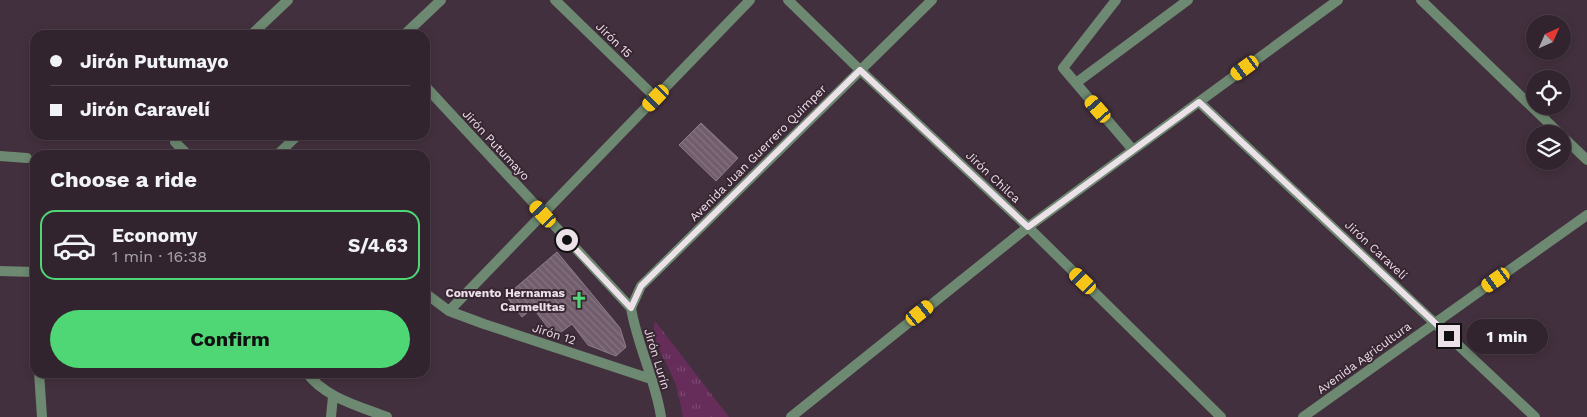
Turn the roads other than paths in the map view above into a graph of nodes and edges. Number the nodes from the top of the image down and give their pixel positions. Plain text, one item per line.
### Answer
1 (288, 0) edge
2 (441, 0) edge
3 (555, 0) edge
4 (750, 0) edge
5 (788, 0) edge
6 (932, 0) edge
7 (1116, 0) edge
8 (1188, 0) edge
9 (1338, 0) edge
10 (1421, 0) edge
11 (256, 30) edge
12 (409, 30) edge
13 (860, 70) junction
14 (1076, 83) junction
15 (430, 91) edge
16 (656, 98) junction
17 (1199, 102) junction
18 (1551, 125) edge
19 (176, 140) edge
20 (293, 140) edge
21 (1571, 145) edge
22 (183, 150) edge
23 (282, 150) edge
24 (1133, 150) junction
25 (0, 156) edge
26 (27, 158) dead end
27 (1587, 160) edge
28 (543, 214) junction
29 (1587, 216) edge
30 (1028, 227) junction
31 (0, 271) edge
32 (30, 272) edge
33 (430, 297) edge
34 (631, 308) junction
35 (449, 311) junction
36 (1435, 323) junction
37 (39, 378) edge
38 (310, 378) edge
39 (651, 379) junction
40 (333, 396) junction
41 (797, 415) edge
42 (42, 417) edge
43 (331, 417) edge
44 (386, 417) edge
45 (661, 417) edge
46 (1221, 417) edge
47 (1303, 417) edge
48 (1535, 417) edge

1 - 11 street
2 - 12 street
3 - 16 street, Jirón 15
4 - 16 street
5 - 13 street, Jirón Chilca
6 - 13 street, Avenida Juan Guerrero Quimper
7 - 14 street
8 - 14 street
9 - 17 street
10 - 18 street
13 - 30 street, Jirón Chilca
13 - 34 street, Avenida Juan Guerrero Quimper
14 - 24 street
15 - 28 street, Jirón Putumayo
16 - 28 street
17 - 24 street
17 - 36 street, Jirón Caravelí
19 - 22 street
20 - 23 street
21 - 27 street
24 - 30 street
25 - 26 street
28 - 34 street, Jirón Putumayo
28 - 35 street
29 - 36 street, Avenida Agricultura
30 - 41 street
30 - 46 street, Jirón Chilca
31 - 32 street
33 - 35 street, Jirón 12
34 - 39 street, Jirón Lurín
35 - 39 street, Jirón 12
36 - 47 street, Avenida Agricultura
36 - 48 street, Jirón Caravelí
37 - 42 street
38 - 40 street
39 - 45 street, Jirón Lurín
40 - 43 street
40 - 44 street

